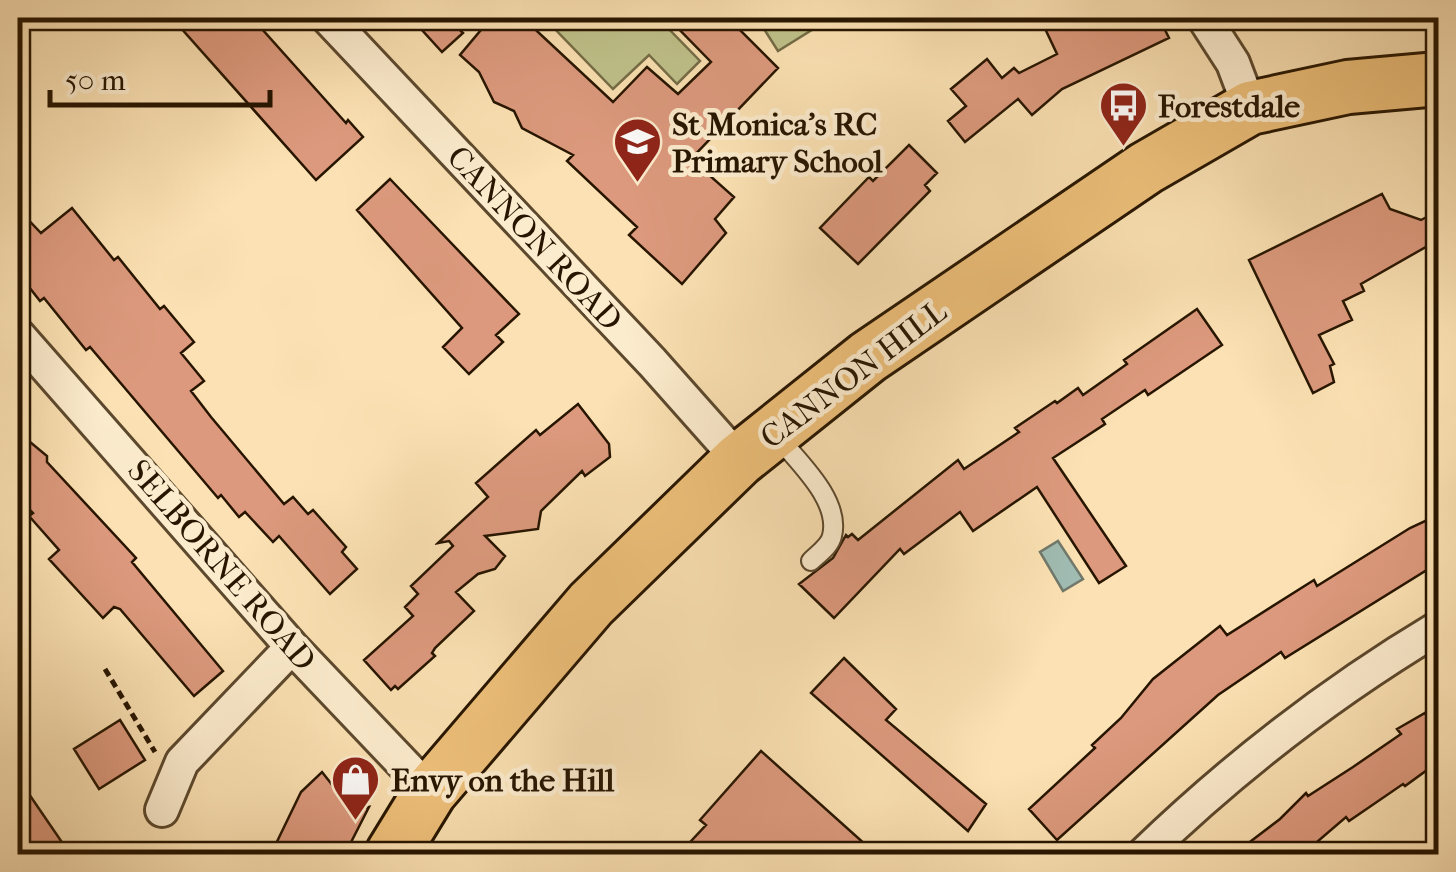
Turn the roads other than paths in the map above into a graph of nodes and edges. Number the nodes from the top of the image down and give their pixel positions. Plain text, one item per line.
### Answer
1 (328, 18) edge
2 (1204, 18) edge
3 (1438, 79) edge
4 (1250, 108) junction
5 (18, 335) edge
6 (757, 446) junction
7 (811, 561) dead end
8 (1438, 628) edge
9 (292, 648) junction
10 (430, 792) junction
11 (162, 810) dead end
12 (392, 854) edge
13 (1144, 854) edge

1 - 6 street, CANNON ROAD
2 - 4 street
3 - 4 main road, CANNON HILL
4 - 6 main road, CANNON HILL
5 - 9 street, SELBORNE ROAD
6 - 7 lane
6 - 10 main road, CANNON HILL
8 - 13 street
9 - 10 street, SELBORNE ROAD
9 - 11 street
10 - 12 main road, CANNON HILL

